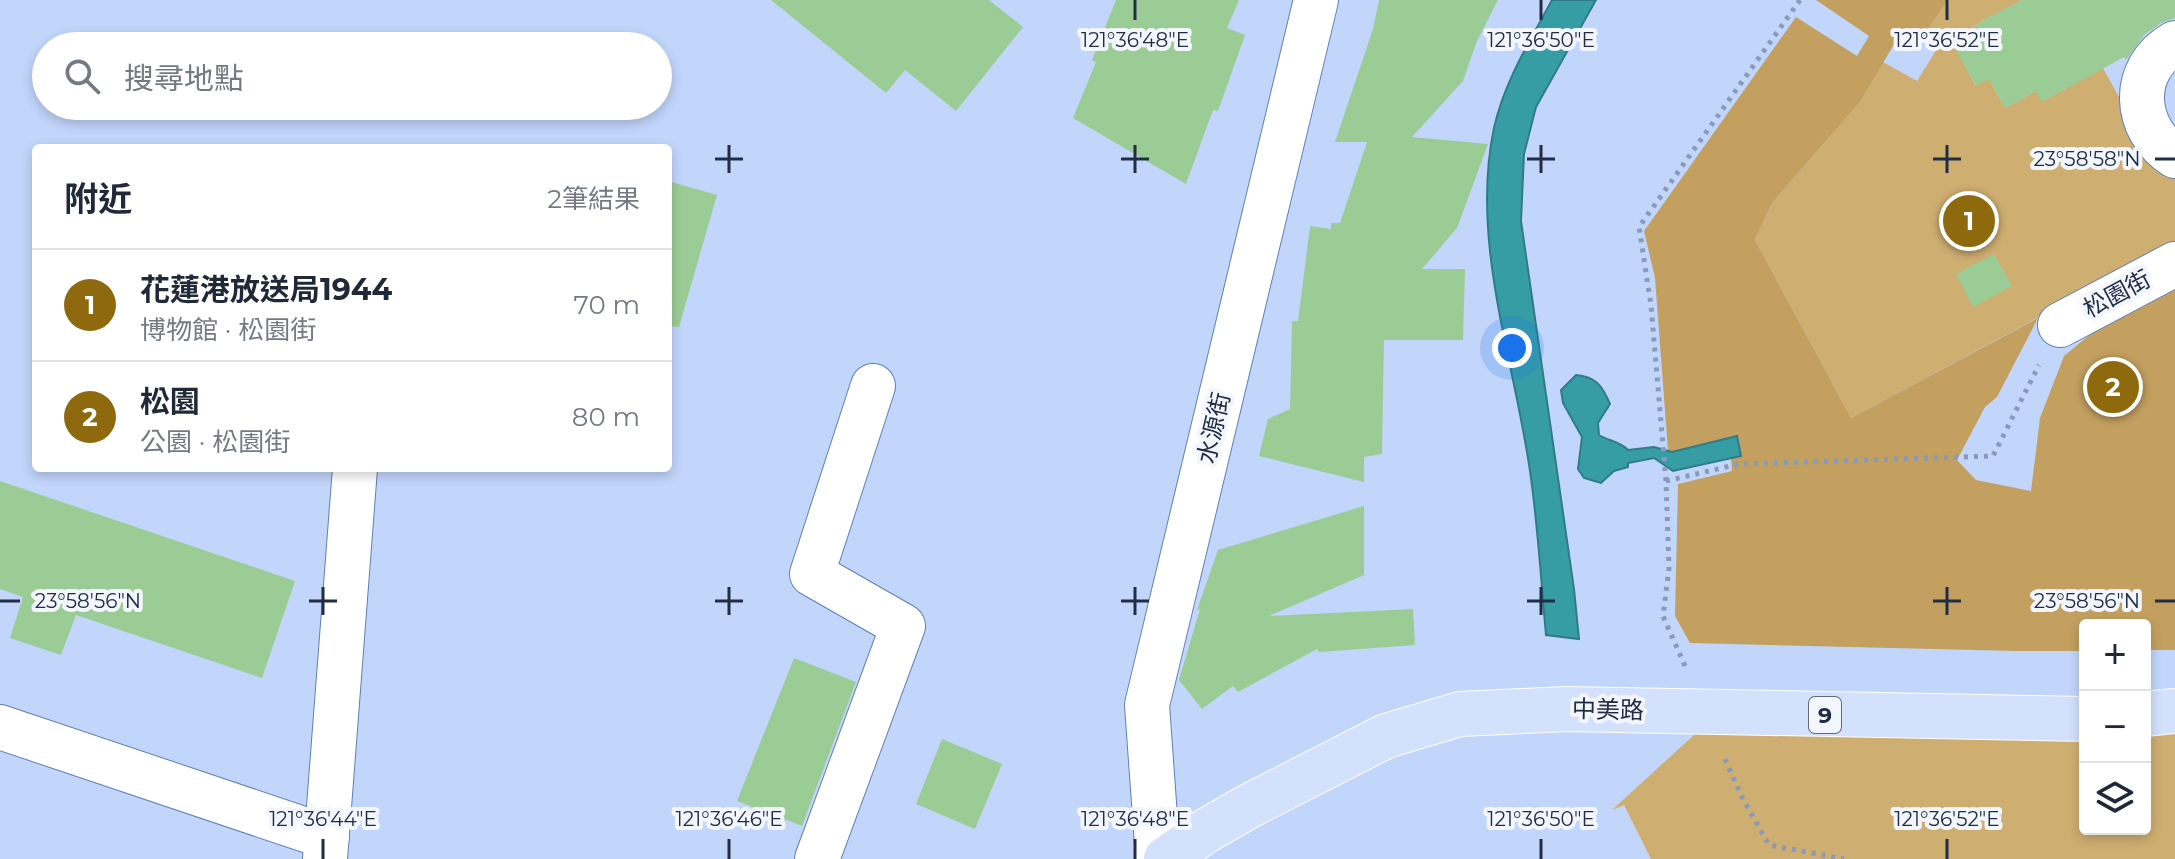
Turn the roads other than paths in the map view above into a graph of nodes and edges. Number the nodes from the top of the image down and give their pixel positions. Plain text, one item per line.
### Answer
1 (1316, 0) edge
2 (2175, 43) edge
3 (2175, 156) edge
4 (2175, 264) edge
5 (2060, 325) road end
6 (873, 386) dead end
7 (355, 472) edge
8 (2175, 711) edge
9 (2151, 713) edge
10 (2079, 719) edge
11 (0, 727) edge
12 (326, 848) edge
13 (817, 859) edge
14 (1158, 859) edge
15 (1166, 859) edge

1 - 14 street, 水源街
2 - 3 street
4 - 5 street, 松園街
6 - 13 street
7 - 12 street
8 - 9 main road
10 - 15 main road, 中美路 / 9
11 - 12 street

